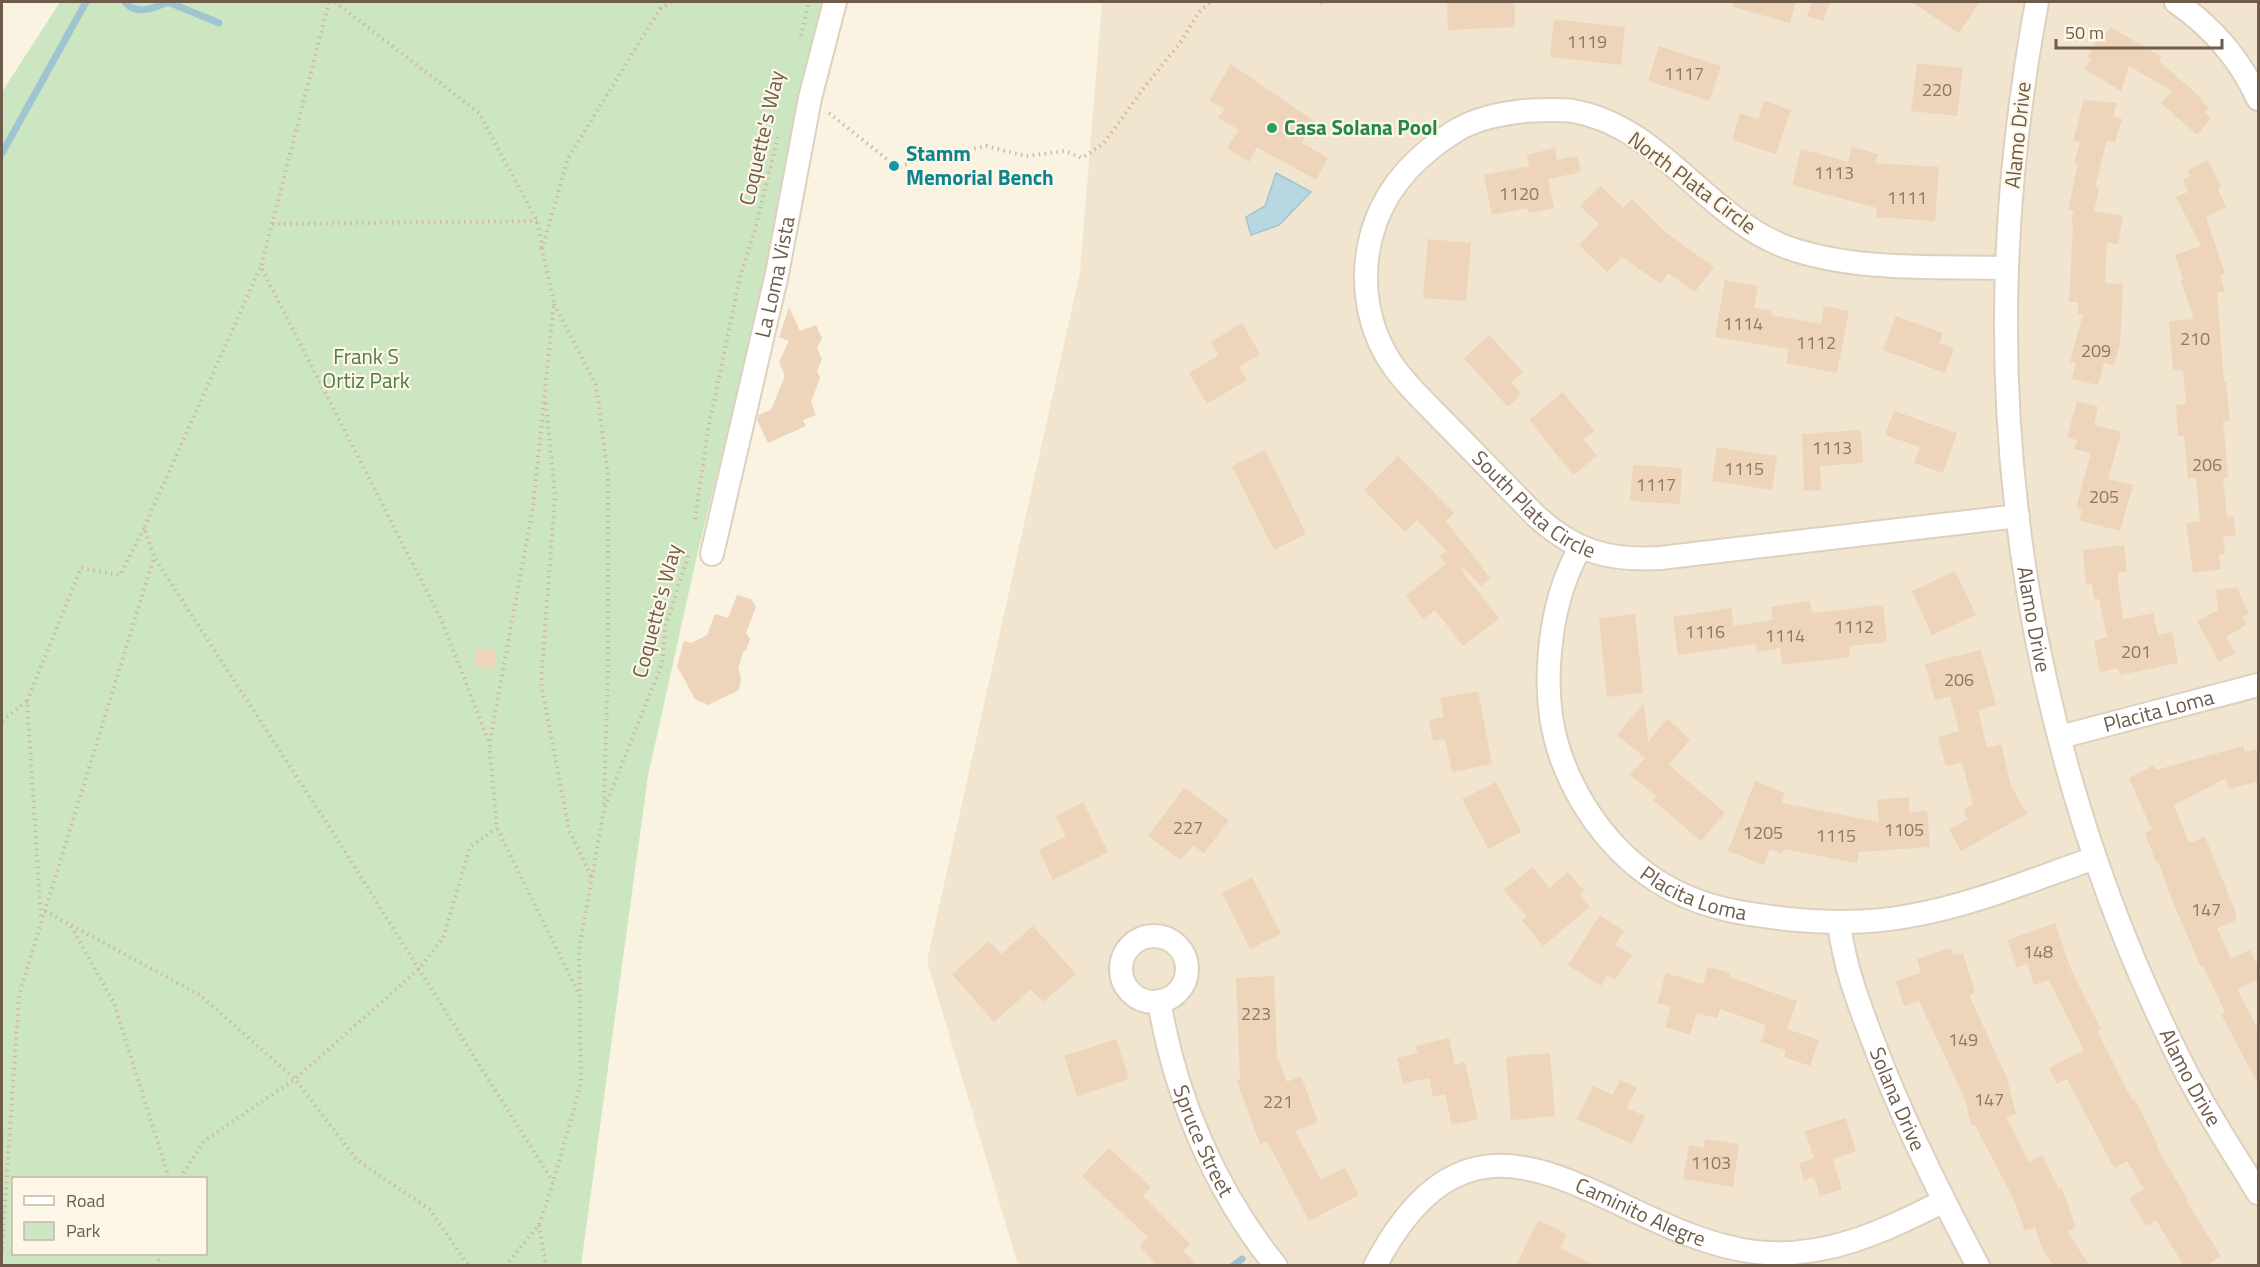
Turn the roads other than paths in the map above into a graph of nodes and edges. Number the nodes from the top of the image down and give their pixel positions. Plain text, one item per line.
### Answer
1 (835, 2) edge
2 (2037, 2) edge
3 (2176, 2) edge
4 (2259, 99) edge
5 (1484, 117) joint
6 (2007, 268) junction
7 (2018, 516) junction
8 (1580, 548) junction
9 (702, 549) road end
10 (2259, 685) edge
11 (2060, 737) junction
12 (2096, 858) junction
13 (1839, 923) junction
14 (1159, 1001) dead end
15 (2259, 1193) edge
16 (1944, 1201) junction
17 (1276, 1266) edge
18 (1375, 1266) edge
19 (1978, 1266) edge

1 - 9 street, La Loma Vista
2 - 6 street, Alamo Drive
3 - 4 street
5 - 6 street, North Plata Circle
5 - 8 street, South Plata Circle
6 - 7 street, Alamo Drive
7 - 8 street, South Plata Circle
7 - 11 street, Alamo Drive
8 - 13 street, Placita Loma
10 - 11 street, Placita Loma
11 - 12 street, Alamo Drive
12 - 13 street, Placita Loma
12 - 15 street, Alamo Drive
13 - 16 street, Solana Drive
14 - 17 street, Spruce Street
16 - 18 street, Caminito Alegre
16 - 19 street, Solana Drive

